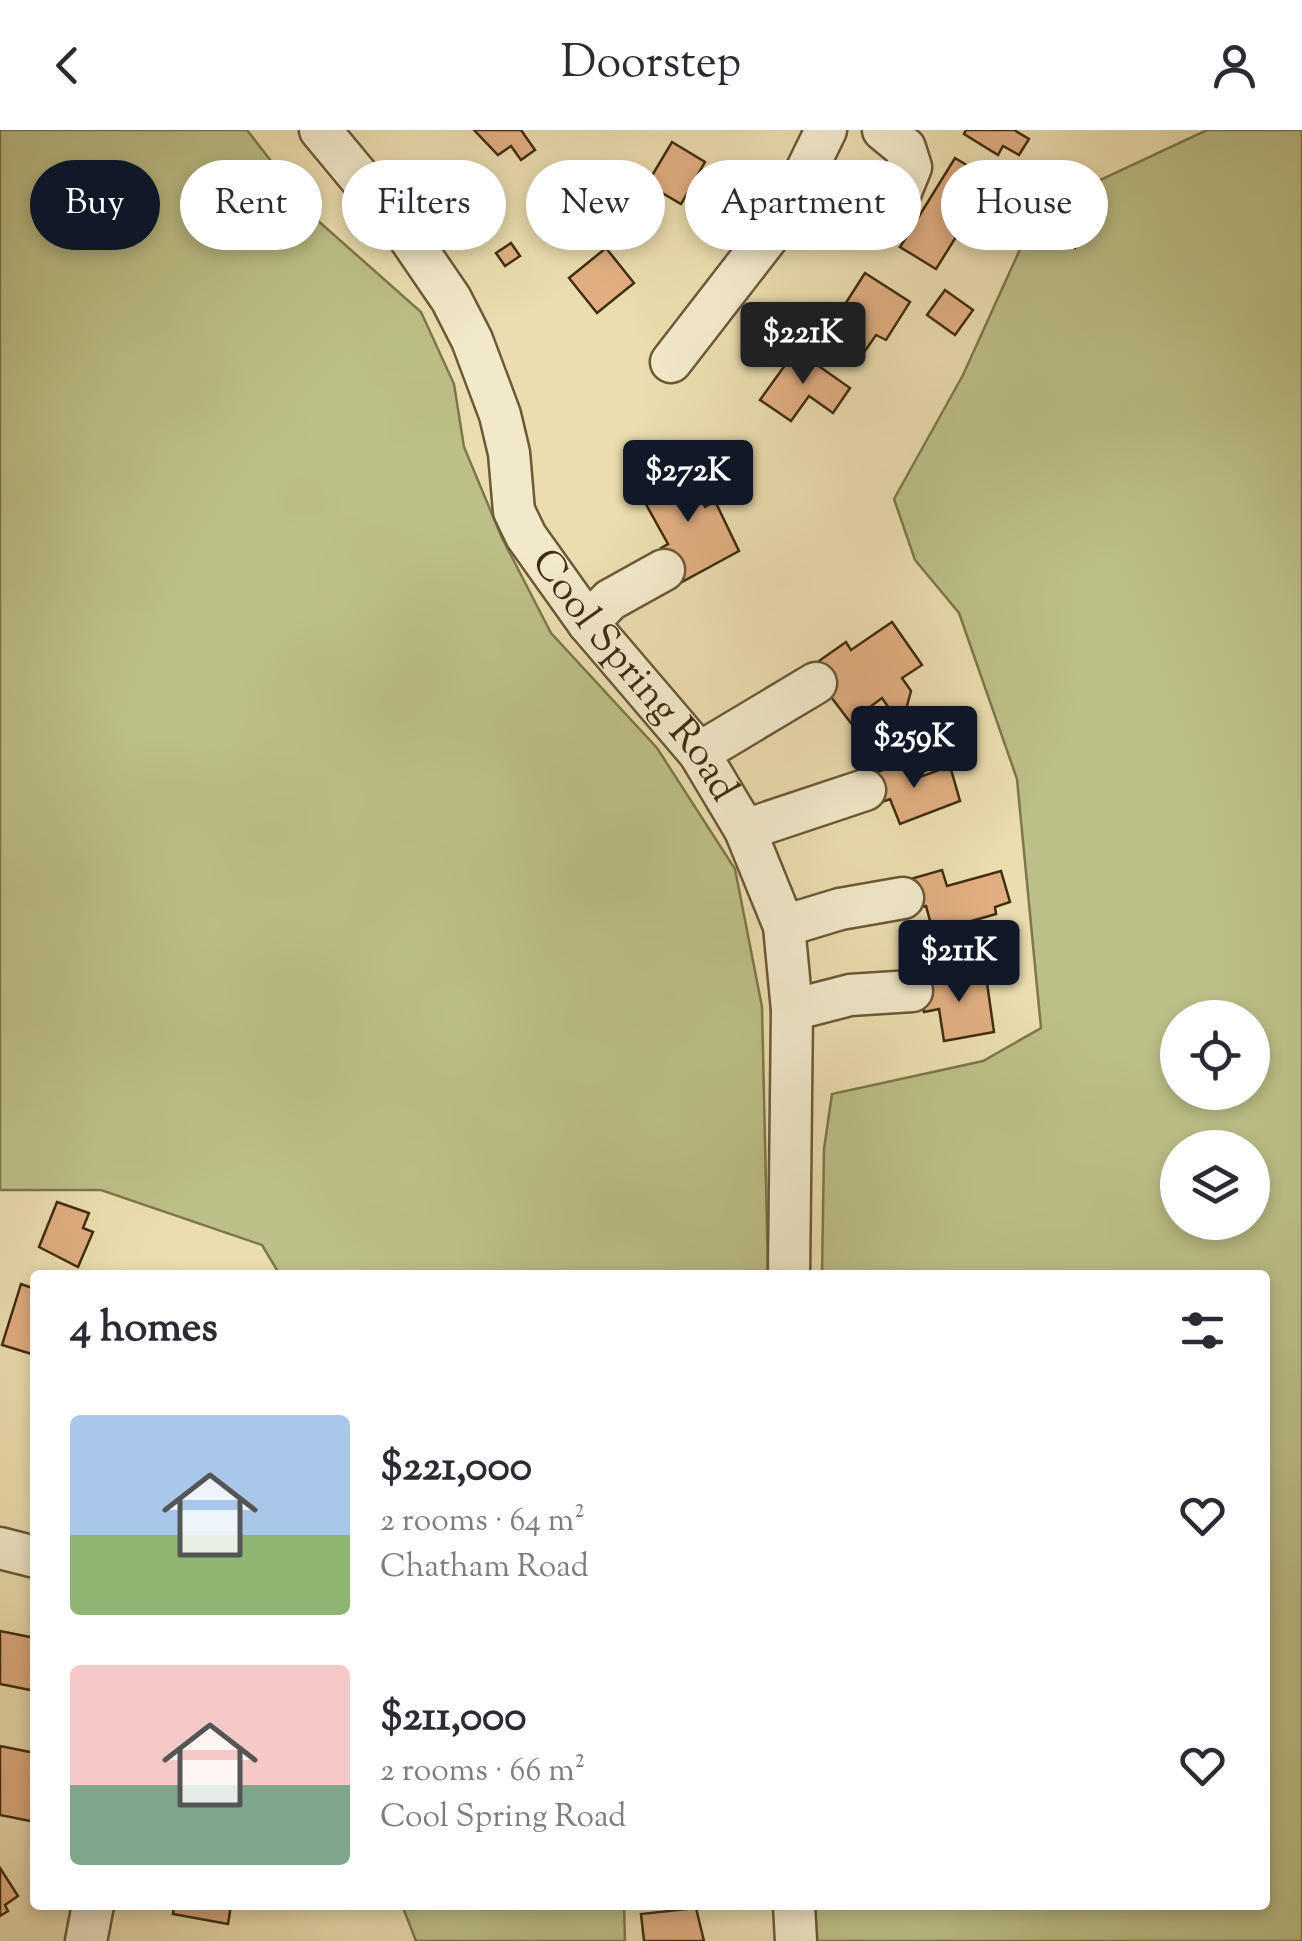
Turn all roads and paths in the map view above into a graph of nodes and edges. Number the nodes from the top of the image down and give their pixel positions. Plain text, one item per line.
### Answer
1 (320, 130) edge
2 (826, 130) edge
3 (883, 130) edge
4 (908, 160) edge
5 (671, 362) dead end
6 (664, 570) dead end
7 (588, 623) junction
8 (816, 682) dead end
9 (699, 754) junction
10 (865, 790) dead end
11 (744, 830) junction
12 (903, 898) dead end
13 (784, 926) junction
14 (912, 991) dead end
15 (792, 1010) junction
16 (789, 1270) edge
17 (0, 1548) edge
18 (30, 1556) edge
19 (92, 1910) edge
20 (794, 1910) edge
21 (86, 1941) edge
22 (796, 1941) edge

1 - 7 street, Cool Spring Road
2 - 5 street
3 - 4 street
6 - 7 street
7 - 9 street, Cool Spring Road
8 - 9 street
9 - 11 street, Cool Spring Road
10 - 11 street
11 - 13 street, Cool Spring Road
12 - 13 street
13 - 15 street, Cool Spring Road
14 - 15 street
15 - 16 street, Cool Spring Road
17 - 18 street
19 - 21 street
20 - 22 street

